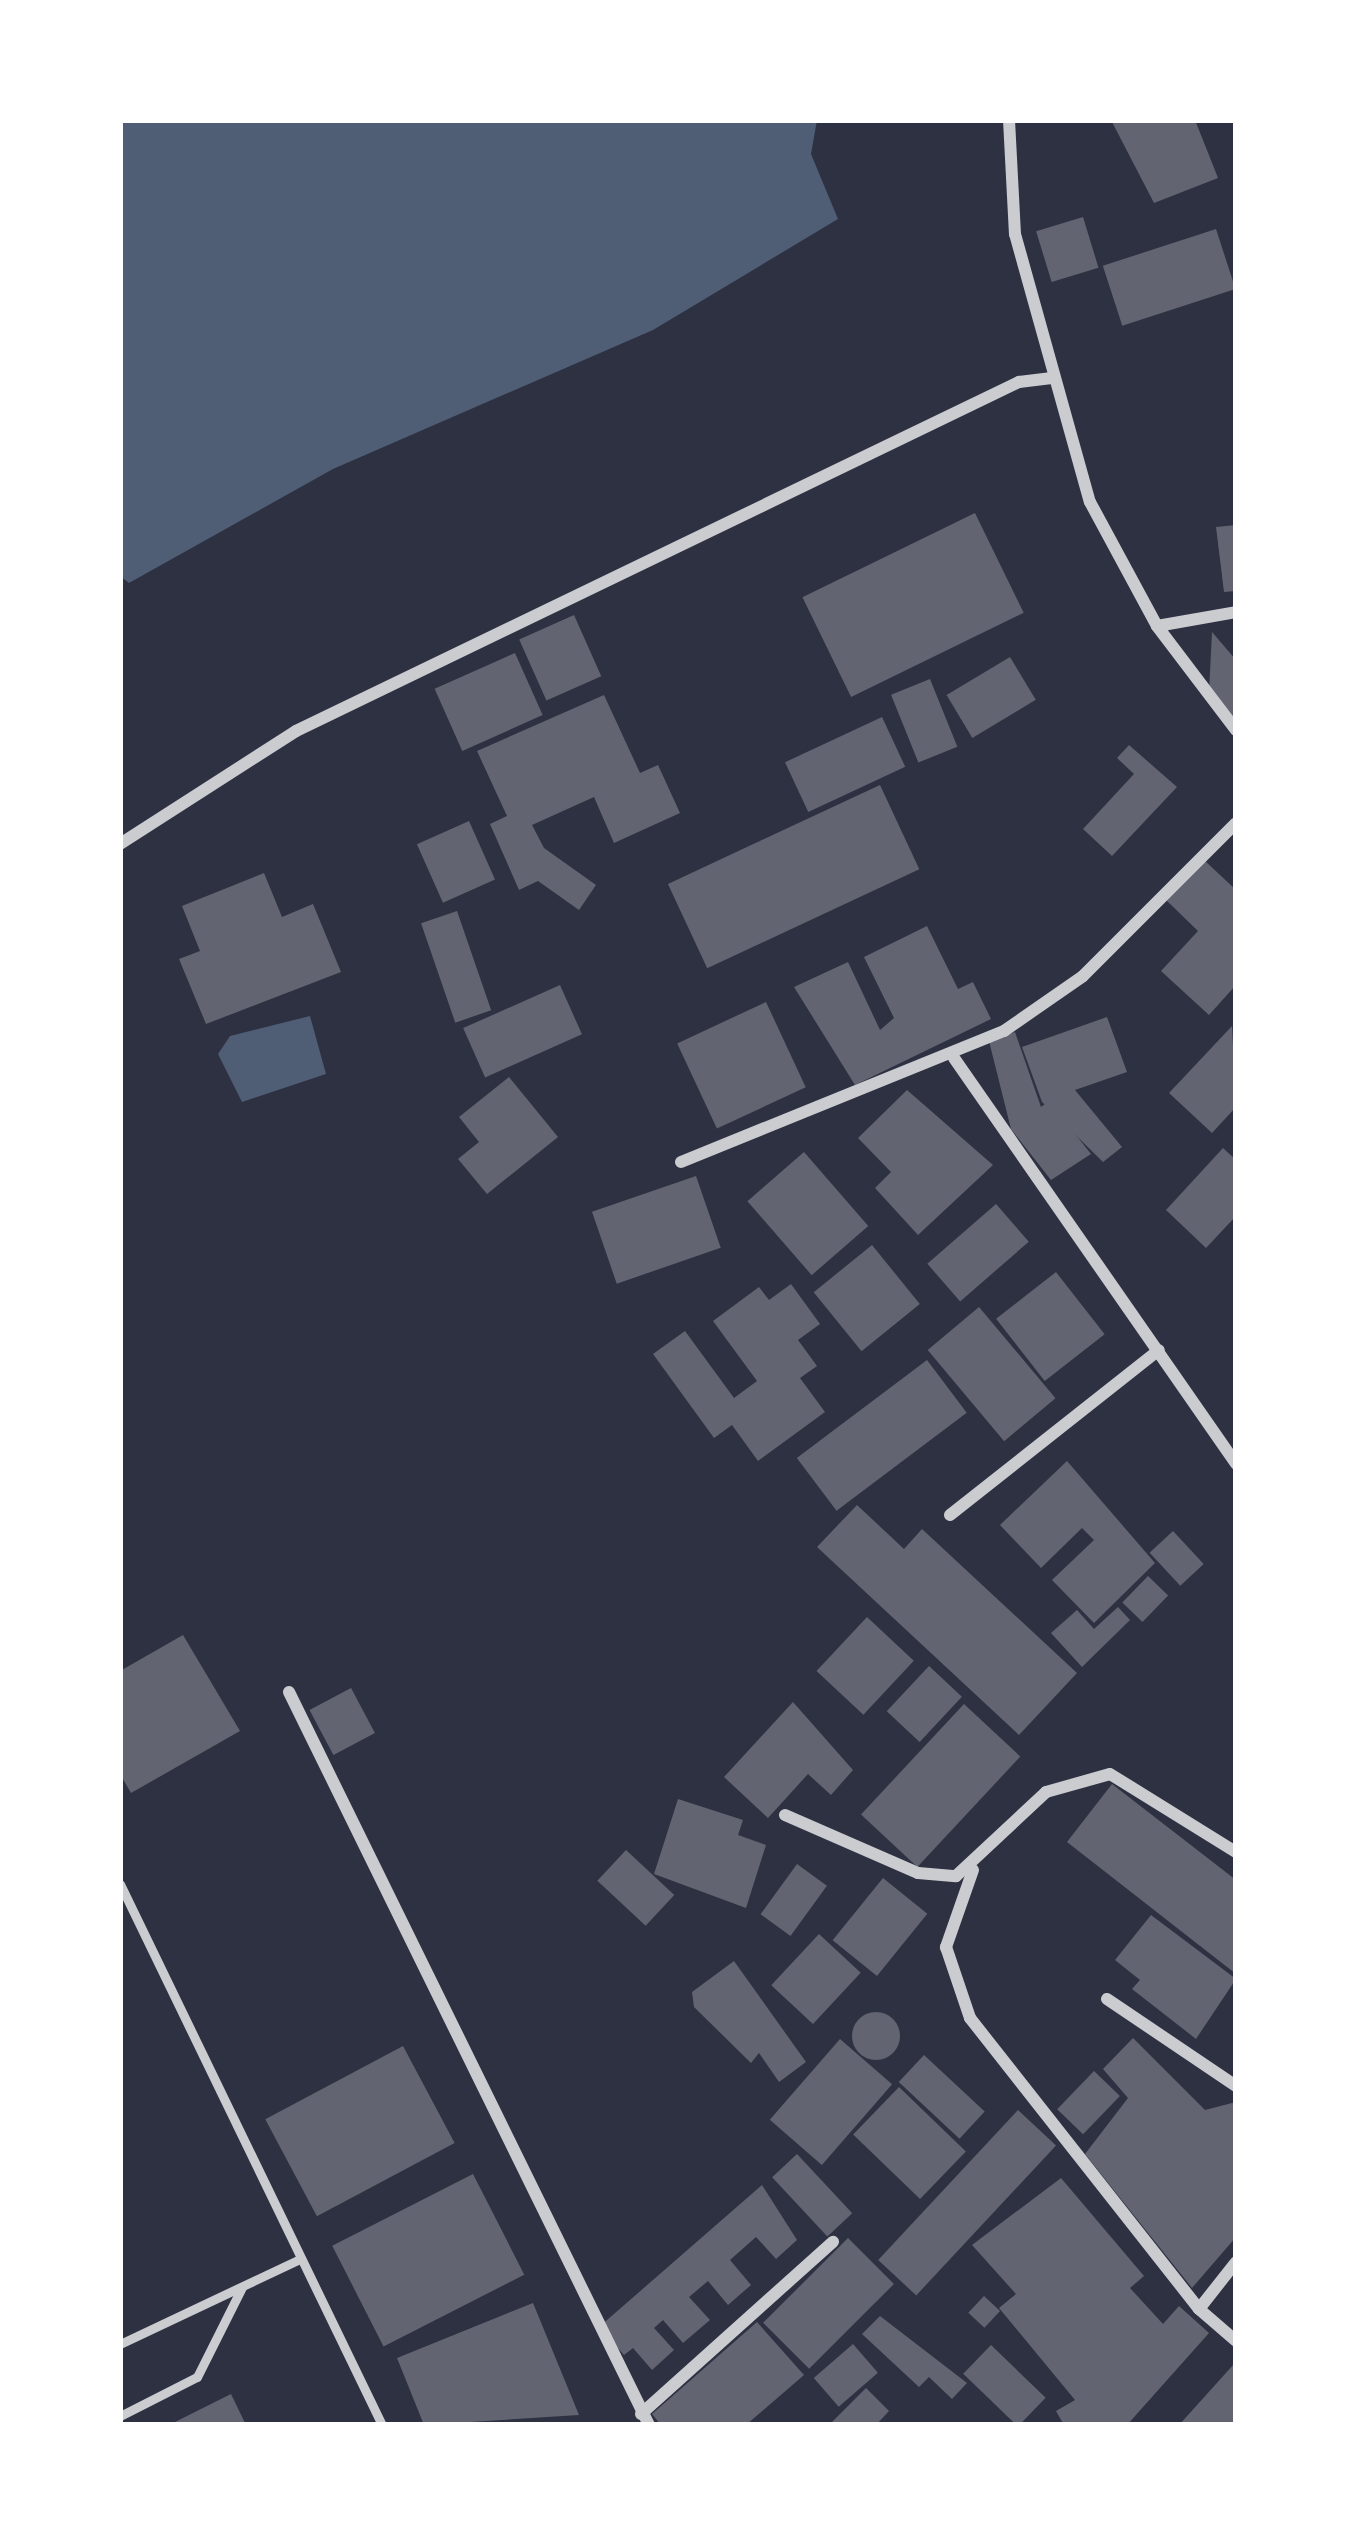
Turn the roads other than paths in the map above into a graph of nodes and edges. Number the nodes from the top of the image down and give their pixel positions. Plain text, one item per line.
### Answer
1 (1009, 120) edge
2 (1052, 378) junction
3 (1236, 612) edge
4 (1156, 626) junction
5 (1236, 730) edge
6 (1236, 823) edge
7 (120, 844) edge
8 (954, 1058) junction
9 (681, 1162) dead end
10 (1159, 1350) junction
11 (1236, 1464) edge
12 (950, 1515) dead end
13 (289, 1691) dead end
14 (784, 1815) dead end
15 (1234, 1847) edge
16 (973, 1870) junction
17 (120, 1885) edge
18 (1107, 1999) dead end
19 (1236, 2086) edge
20 (833, 2242) dead end
21 (300, 2260) junction
22 (1236, 2262) edge
23 (242, 2287) junction
24 (1198, 2309) junction
25 (1236, 2341) edge
26 (120, 2344) edge
27 (120, 2416) edge
28 (645, 2419) edge
29 (382, 2425) edge

1 - 2 street
2 - 4 street
2 - 7 street
3 - 4 street
4 - 5 street
6 - 8 street
8 - 9 street
8 - 10 street
10 - 11 street
10 - 12 street
13 - 28 street
14 - 16 street
15 - 16 street
16 - 24 street
17 - 21 lane
18 - 19 street
20 - 28 street
21 - 23 lane
21 - 29 lane
22 - 24 street
23 - 26 lane
23 - 27 lane
24 - 25 street

